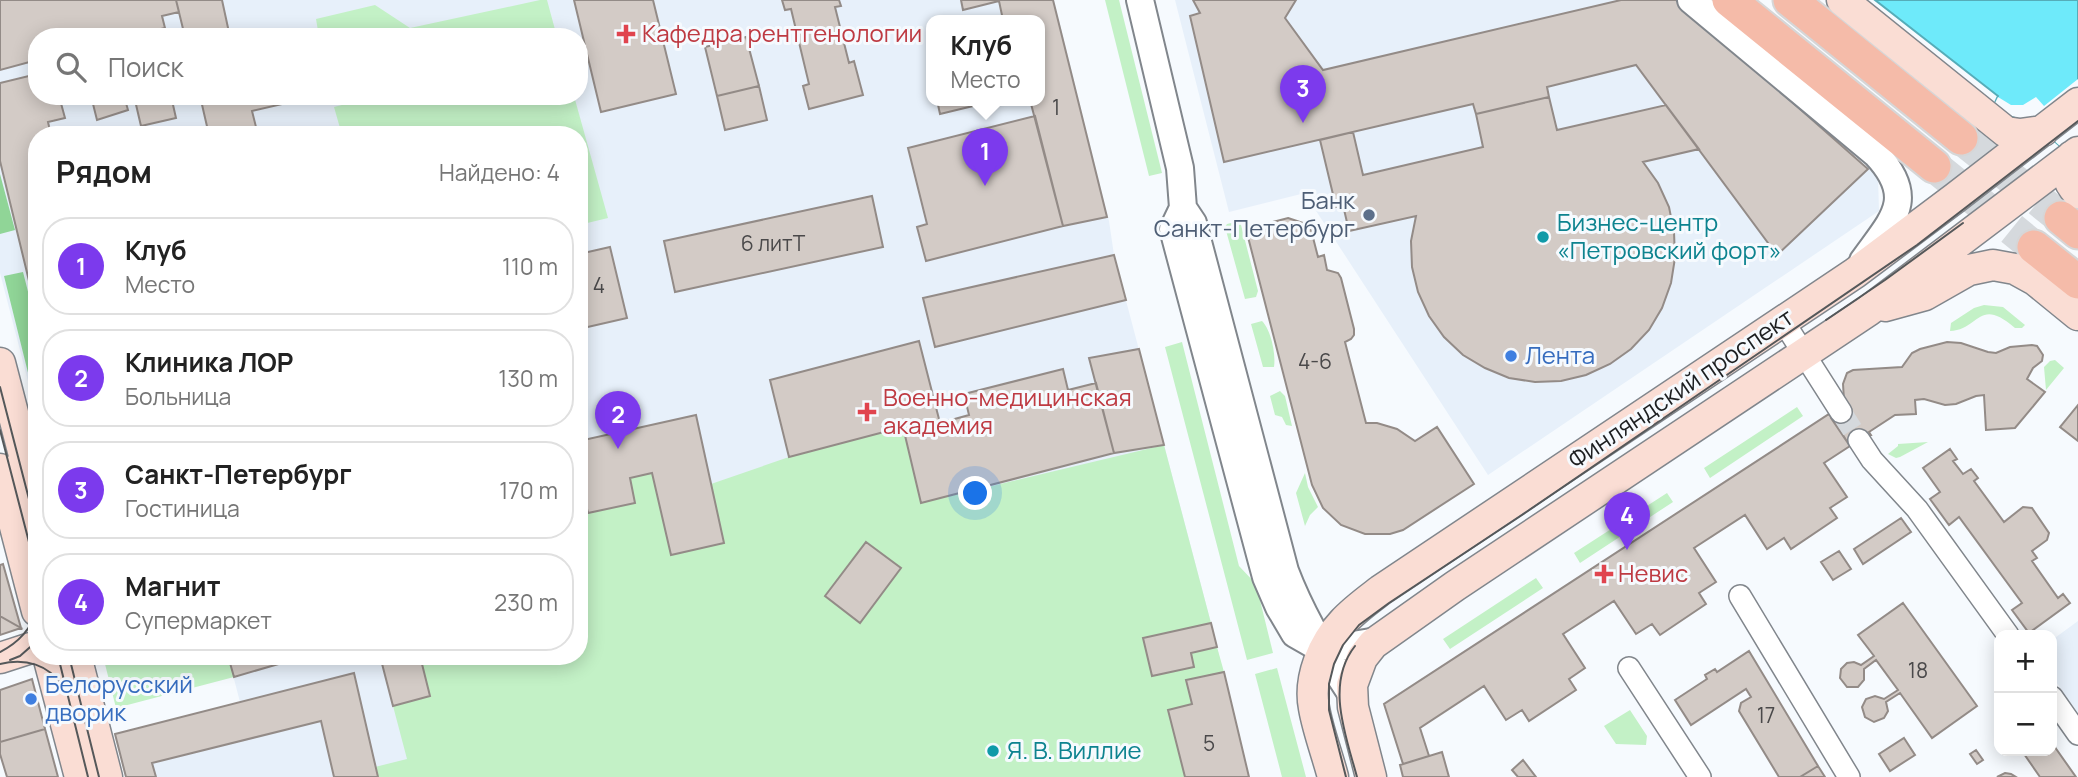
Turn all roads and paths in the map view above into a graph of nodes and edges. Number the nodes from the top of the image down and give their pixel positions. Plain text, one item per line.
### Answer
1 (1140, 0) edge
2 (1691, 0) edge
3 (1729, 0) edge
4 (1790, 0) edge
5 (1842, 0) edge
6 (2078, 103) edge
7 (2043, 131) junction
8 (1961, 138) tunnel mouth
9 (2075, 154) edge
10 (1934, 166) tunnel mouth
11 (2072, 214) edge
12 (2034, 247) tunnel mouth
13 (1855, 273) junction
14 (2078, 282) edge
15 (1868, 311) junction
16 (2078, 315) edge
17 (1783, 321) junction
18 (1803, 354) junction
19 (0, 363) edge
20 (1841, 412) tunnel mouth
21 (1859, 440) tunnel mouth
22 (23, 490) edge
23 (28, 533) edge
24 (1740, 596) dead end
25 (2004, 630) edge
26 (1377, 640) junction
27 (28, 649) edge
28 (1323, 650) junction
29 (0, 658) edge
30 (50, 665) edge
31 (78, 665) edge
32 (1629, 668) dead end
33 (1352, 695) junction
34 (2057, 704) edge
35 (2078, 734) edge
36 (80, 777) edge
37 (107, 777) edge
38 (1333, 777) edge
39 (1371, 777) edge
40 (1700, 777) edge
41 (1849, 777) edge

1 - 28 street
2 - 13 street
3 - 10 main road
4 - 8 main road
5 - 7 main road
6 - 7 main road, Финляндский проспект
7 - 13 main road, Финляндский проспект
9 - 11 main road
9 - 15 main road, Финляндский проспект
12 - 14 main road
13 - 17 main road, Финляндский проспект
15 - 16 main road
15 - 18 main road, Финляндский проспект
17 - 18 street
17 - 28 main road, Финляндский проспект
18 - 20 street
18 - 26 main road, Финляндский проспект
19 - 22 main road
21 - 25 street
22 - 23 main road
24 - 41 street
26 - 28 street
26 - 33 main road, Финляндский проспект
27 - 29 main road
28 - 33 street
28 - 38 main road
30 - 36 main road
31 - 37 main road
32 - 40 street
33 - 39 main road
34 - 35 street

